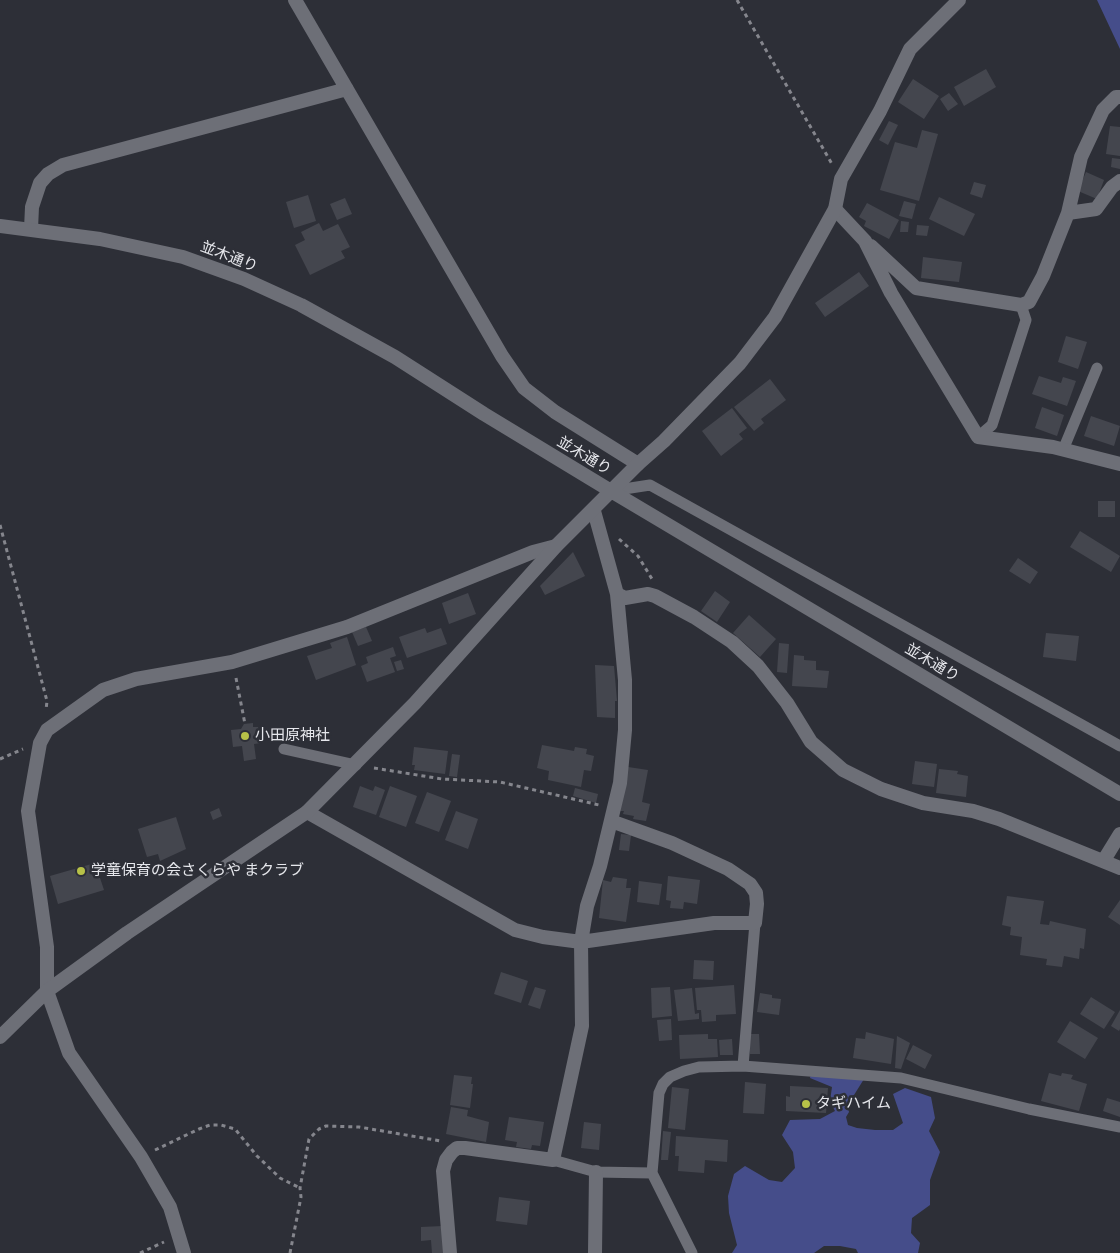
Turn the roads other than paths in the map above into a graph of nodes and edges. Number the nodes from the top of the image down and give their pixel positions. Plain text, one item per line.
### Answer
1 (295, 0) edge
2 (960, 0) edge
3 (347, 89) junction
4 (1120, 97) edge
5 (1120, 181) edge
6 (835, 209) junction
7 (1068, 213) junction
8 (0, 226) edge
9 (31, 229) junction
10 (865, 241) junction
11 (1022, 305) junction
12 (1097, 368) dead end
13 (978, 437) junction
14 (1063, 450) junction
15 (638, 464) junction
16 (1120, 464) edge
17 (611, 491) junction
18 (594, 511) junction
19 (556, 546) junction
20 (617, 594) junction
21 (1120, 746) edge
22 (284, 750) dead end
23 (356, 765) junction
24 (1120, 794) edge
25 (307, 812) junction
26 (613, 815) junction
27 (1120, 834) edge
28 (1104, 860) junction
29 (1120, 868) edge
30 (755, 923) junction
31 (580, 942) junction
32 (47, 991) junction
33 (0, 1037) edge
34 (743, 1066) junction
35 (1120, 1127) edge
36 (553, 1160) junction
37 (596, 1172) junction
38 (652, 1173) junction
39 (184, 1253) edge
40 (450, 1253) edge
41 (596, 1253) edge
42 (692, 1253) edge

1 - 3 street
2 - 6 street
3 - 9 street
3 - 15 street
4 - 7 street
5 - 7 street
6 - 10 street
6 - 15 street
7 - 11 street
8 - 9 street, 並木通り
9 - 17 street, 並木通り
10 - 11 street
10 - 13 street
11 - 13 lane
12 - 14 lane
13 - 14 street
14 - 16 street
15 - 17 street
17 - 18 street
17 - 21 lane
17 - 24 street, 並木通り
18 - 19 street
18 - 20 street
19 - 23 street
19 - 32 street
20 - 26 street
20 - 28 street
22 - 23 lane
23 - 25 street
25 - 31 street
25 - 32 street
26 - 30 street
26 - 31 street
27 - 28 street
28 - 29 street
30 - 31 street
30 - 34 lane
31 - 36 street
32 - 33 street
32 - 39 street
34 - 35 lane
34 - 38 lane
36 - 37 lane
36 - 40 street
37 - 38 lane
37 - 41 street
38 - 42 lane

